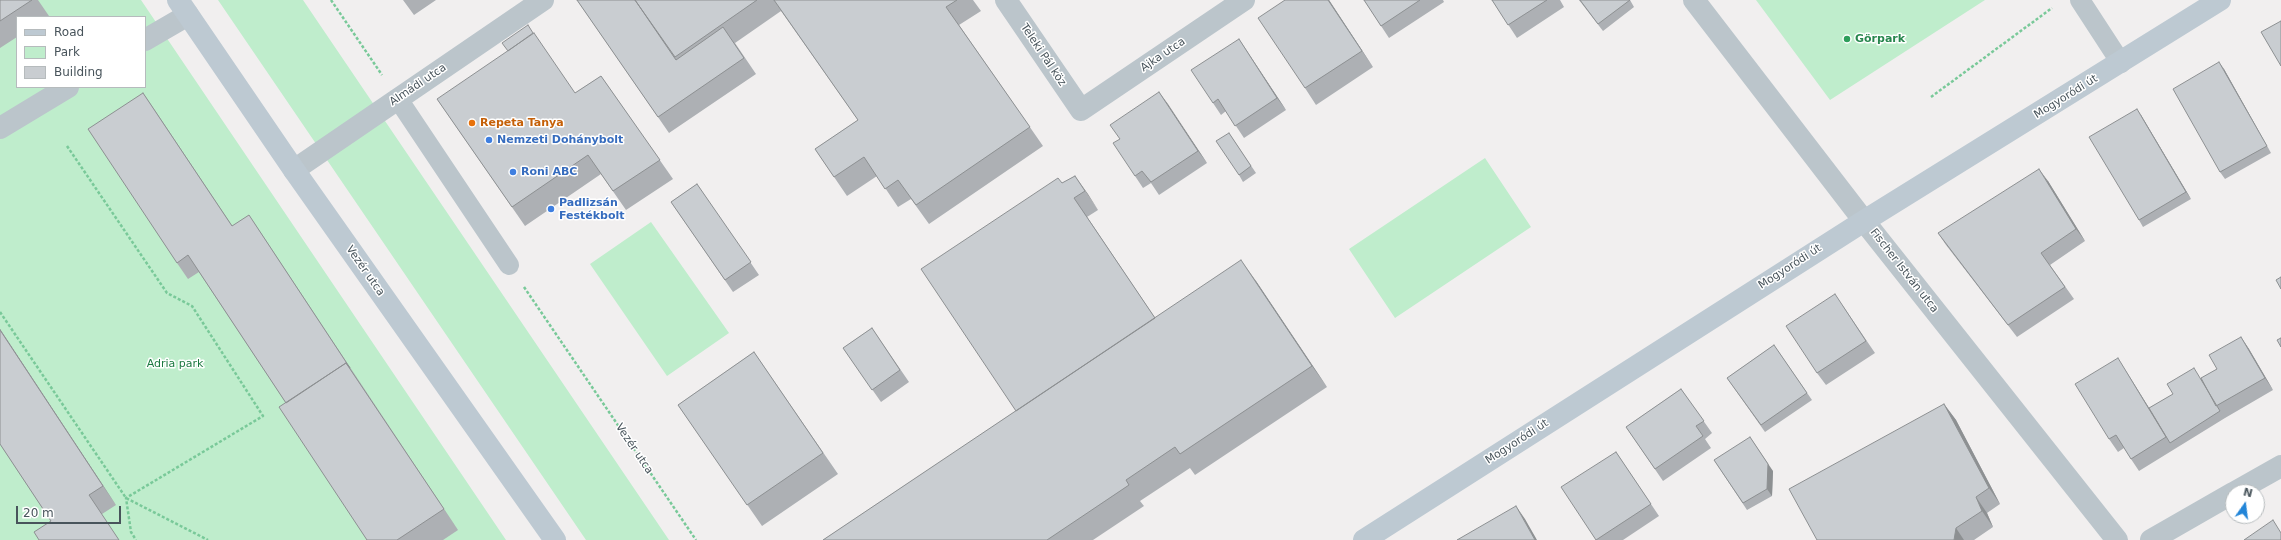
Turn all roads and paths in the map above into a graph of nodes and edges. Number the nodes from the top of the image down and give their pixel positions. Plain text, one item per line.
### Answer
1 (330, 0) edge
2 (543, 0) edge
3 (1006, 0) edge
4 (1244, 0) edge
5 (1694, 0) edge
6 (2080, 0) edge
7 (2220, 0) edge
8 (2053, 7) dead end
9 (183, 8) edge
10 (146, 39) edge
11 (2121, 63) junction
12 (66, 88) edge
13 (1931, 97) dead end
14 (398, 99) junction
15 (1081, 110) joint
16 (0, 128) edge
17 (67, 146) dead end
18 (294, 170) junction
19 (1864, 221) junction
20 (509, 265) joint
21 (0, 312) edge
22 (2281, 466) edge
23 (2250, 484) edge
24 (126, 498) junction
25 (2225, 498) edge
26 (136, 540) edge
27 (208, 540) edge
28 (555, 540) edge
29 (696, 540) edge
30 (1364, 540) edge
31 (2117, 540) edge
32 (2151, 540) edge

1 - 14 path
2 - 14 street, Almádi utca
3 - 15 street, Teleki Pál köz
4 - 15 street, Ajka utca
5 - 19 street, Fischer István utca
6 - 11 lane
7 - 11 street, Mogyoródi út
8 - 13 path
9 - 10 street
9 - 18 street, Vezér utca
11 - 19 street, Mogyoródi út
12 - 16 street
14 - 18 street, Almádi utca
14 - 20 lane
17 - 24 path
18 - 28 street, Vezér utca
19 - 30 street, Mogyoródi út
19 - 31 street, Fischer István utca
20 - 29 path, Vezér utca
21 - 24 path
22 - 23 street
24 - 26 path
24 - 27 path
25 - 32 street

